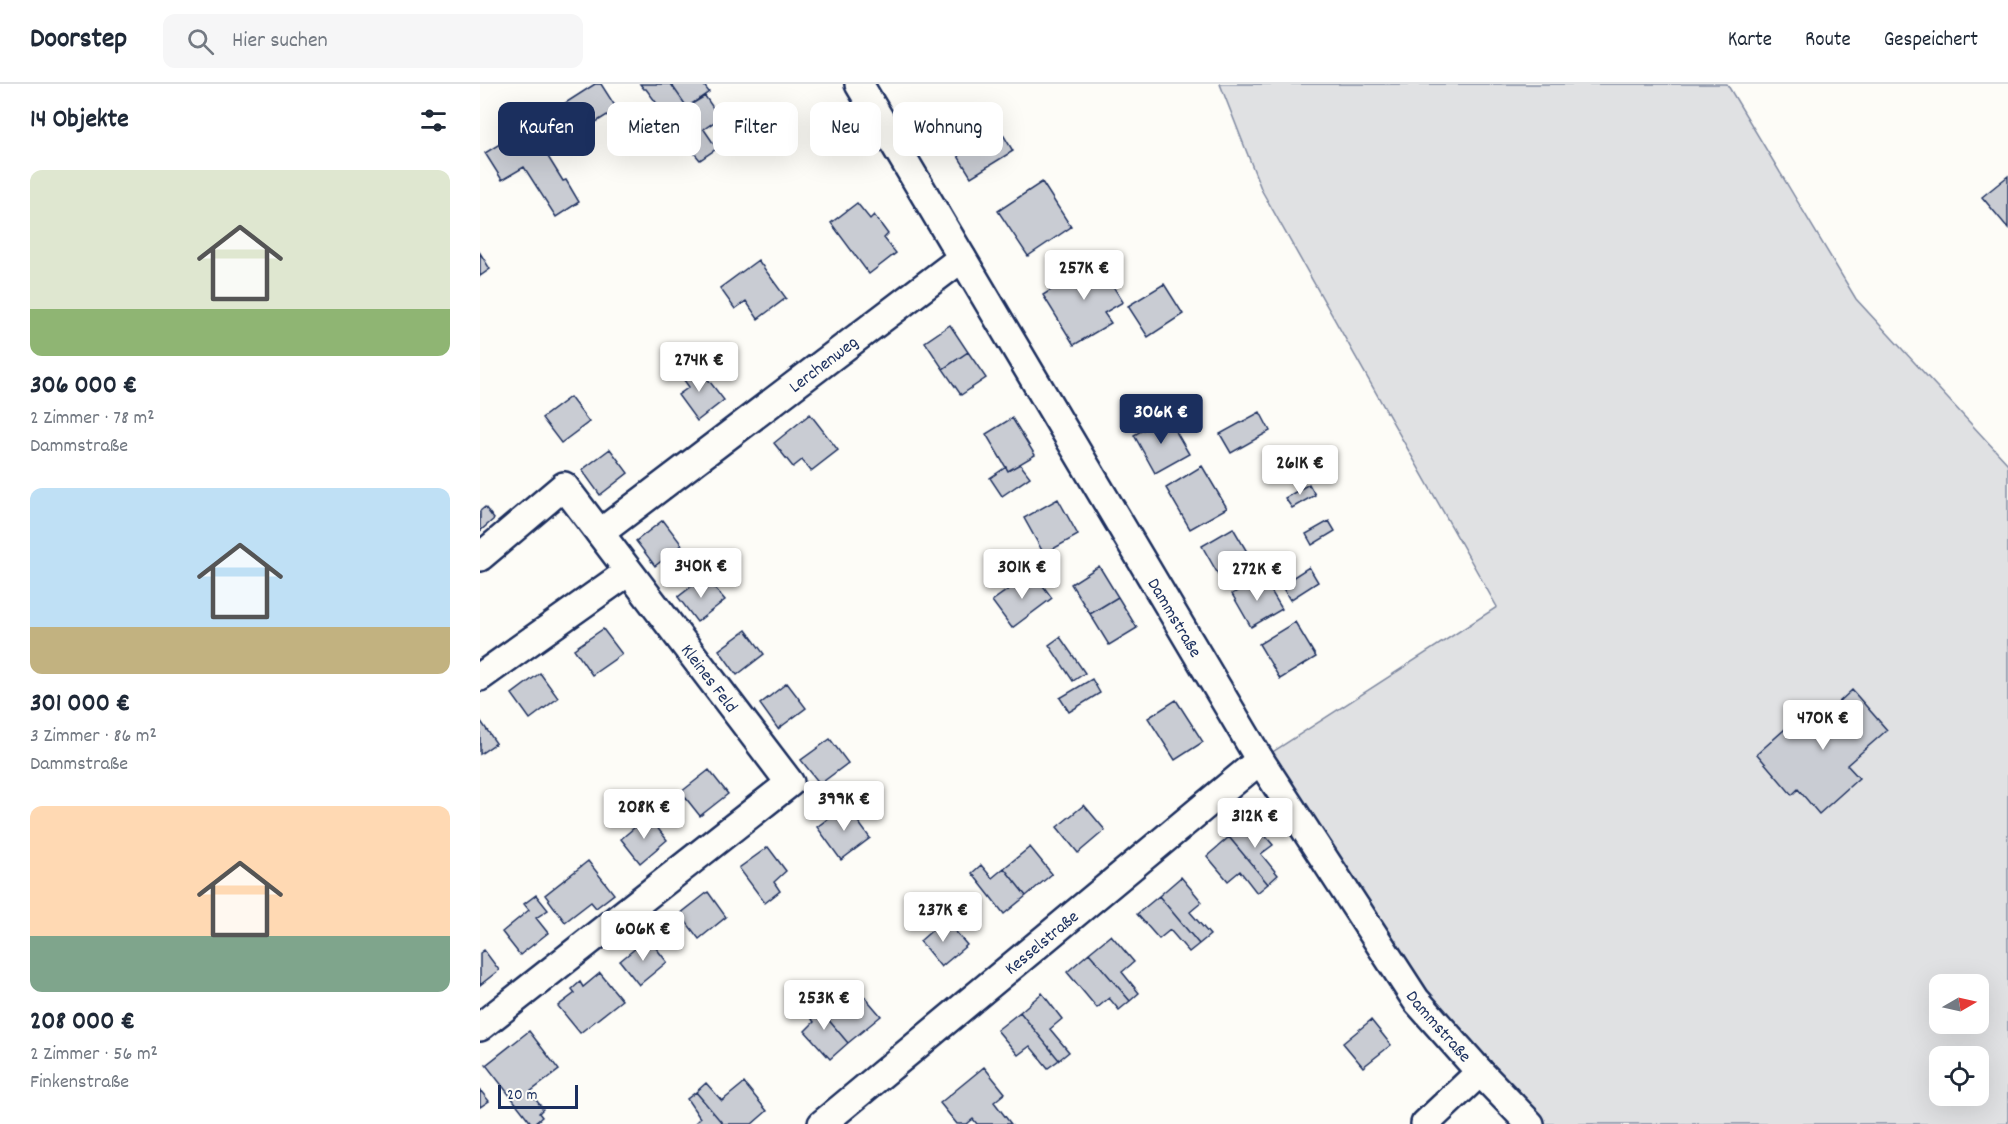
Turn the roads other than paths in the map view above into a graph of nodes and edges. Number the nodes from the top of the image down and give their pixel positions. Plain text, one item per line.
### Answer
1 (859, 84) edge
2 (962, 258) junction
3 (600, 533) junction
4 (480, 557) edge
5 (628, 572) junction
6 (480, 678) edge
7 (1260, 760) junction
8 (480, 1028) edge
9 (1480, 1072) junction
10 (822, 1124) edge
11 (1425, 1124) edge
12 (1530, 1124) edge

1 - 2 street, Dammstraße
2 - 3 street, Lerchenweg
2 - 7 street, Dammstraße
3 - 4 street, Kleines Feld
3 - 5 street, Kleines Feld
5 - 6 street
5 - 8 street, Kleines Feld
7 - 9 street, Dammstraße
7 - 10 street, Kesselstraße
9 - 11 street
9 - 12 street, Dammstraße

